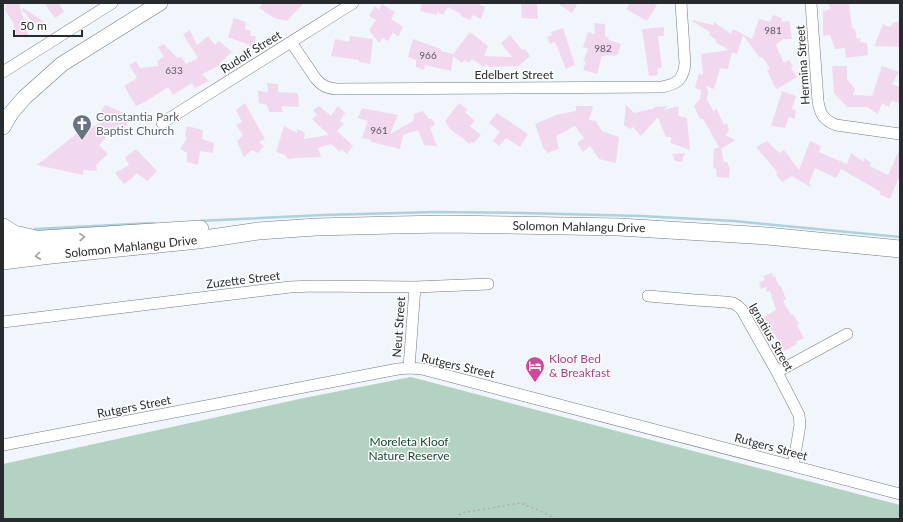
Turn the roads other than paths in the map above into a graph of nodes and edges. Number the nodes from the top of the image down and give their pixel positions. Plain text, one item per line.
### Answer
1 (112, 3) edge
2 (160, 3) edge
3 (353, 3) edge
4 (681, 3) edge
5 (811, 3) edge
6 (291, 42) junction
7 (62, 64) junction
8 (3, 72) edge
9 (3, 114) edge
10 (162, 123) dead end
11 (3, 127) edge
12 (900, 134) edge
13 (3, 227) edge
14 (258, 231) junction
15 (43, 239) junction
16 (3, 245) edge
17 (900, 249) edge
18 (3, 261) edge
19 (488, 284) dead end
20 (415, 287) junction
21 (648, 296) dead end
22 (3, 322) edge
23 (847, 334) dead end
24 (408, 368) junction
25 (777, 372) junction
26 (3, 446) edge
27 (793, 466) junction
28 (900, 494) edge

1 - 8 street
2 - 7 main road
3 - 6 street, Rudolf Street
4 - 6 street, Edelbert Street
5 - 12 street, Hermina Street
6 - 10 street, Rudolf Street
7 - 9 main road
7 - 11 main road
13 - 15 main road
15 -> 14 main road, Solomon Mahlangu Drive
14 - 17 main road, Solomon Mahlangu Drive
14 -> 18 main road, Solomon Mahlangu Drive
15 - 16 main road, Solomon Mahlangu Drive
19 - 20 street, Zuzette Street
20 - 22 street, Zuzette Street
20 - 24 street, Neut Street
21 - 25 street, Ignatius Street
23 - 25 street
24 - 26 street, Rutgers Street
24 - 27 street, Rutgers Street
25 - 27 street, Ignatius Street
27 - 28 street, Rutgers Street

